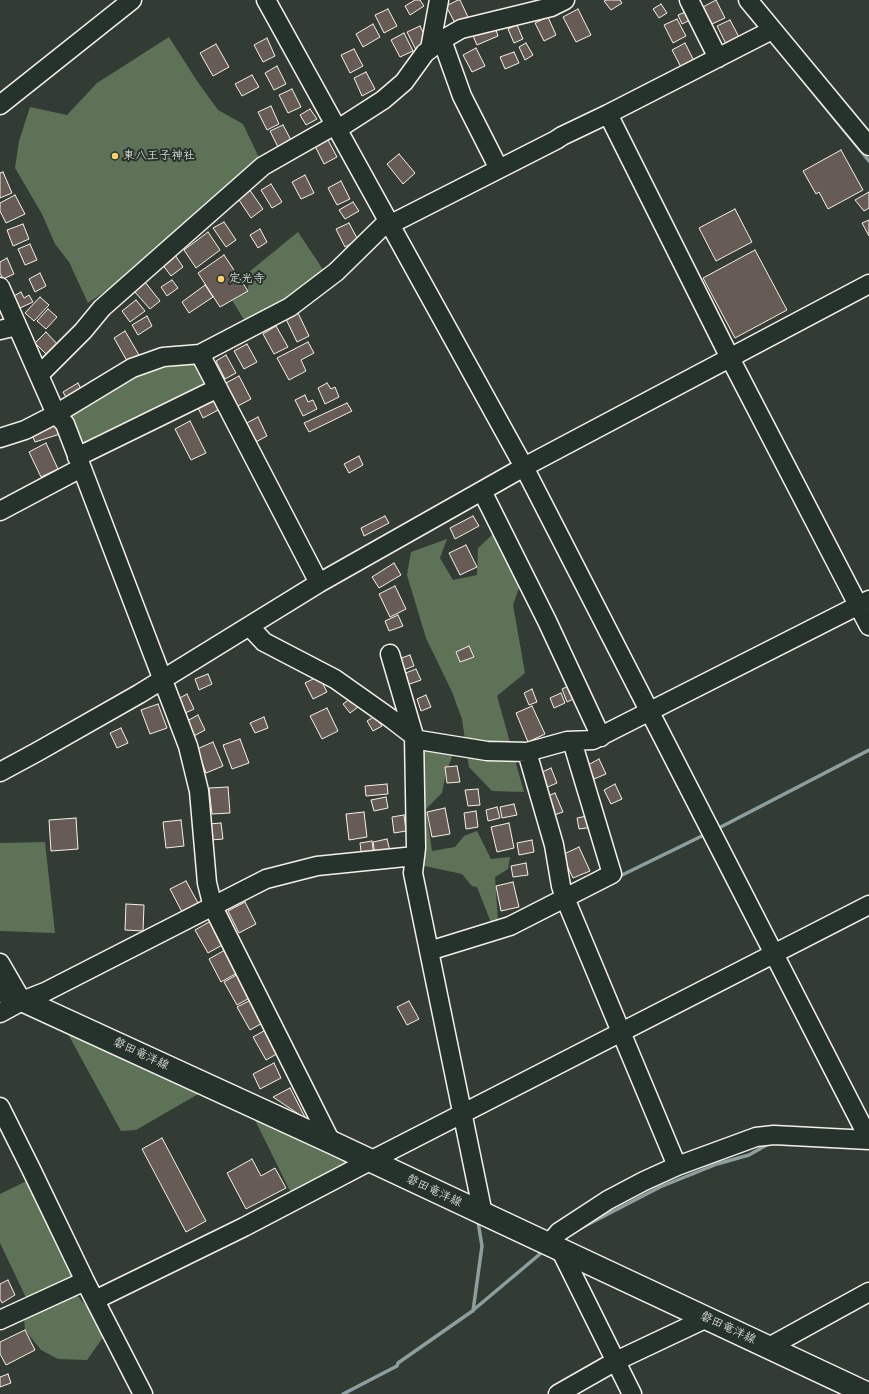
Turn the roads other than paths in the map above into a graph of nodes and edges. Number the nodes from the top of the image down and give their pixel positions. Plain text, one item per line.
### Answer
1 (132, 0) edge
2 (266, 0) edge
3 (439, 0) edge
4 (565, 0) edge
5 (689, 0) edge
6 (748, 0) edge
7 (768, 32) junction
8 (436, 44) junction
9 (718, 58) junction
10 (0, 105) edge
11 (608, 114) junction
12 (336, 127) junction
13 (868, 140) edge
14 (499, 170) junction
15 (390, 222) junction
16 (869, 284) edge
17 (0, 287) edge
18 (9, 328) edge
19 (200, 354) junction
20 (730, 358) junction
21 (39, 375) junction
22 (218, 388) junction
23 (56, 414) junction
24 (0, 438) edge
25 (79, 462) junction
26 (524, 466) junction
27 (482, 491) junction
28 (0, 511) edge
29 (319, 583) junction
30 (864, 603) edge
31 (249, 626) junction
32 (869, 626) edge
33 (390, 654) dead end
34 (163, 679) junction
35 (650, 712) junction
36 (414, 736) junction
37 (601, 737) junction
38 (572, 741) junction
39 (527, 752) junction
40 (0, 772) edge
41 (415, 856) junction
42 (565, 898) junction
43 (869, 905) edge
44 (213, 907) junction
45 (429, 951) junction
46 (774, 953) junction
47 (0, 963) edge
48 (0, 990) edge
49 (22, 1000) junction
50 (0, 1013) edge
51 (621, 1032) junction
52 (0, 1107) edge
53 (462, 1114) junction
54 (869, 1140) edge
55 (331, 1142) junction
56 (370, 1161) junction
57 (677, 1166) junction
58 (483, 1214) junction
59 (554, 1246) junction
60 (84, 1281) junction
61 (869, 1292) edge
62 (95, 1300) junction
63 (707, 1318) junction
64 (0, 1320) edge
65 (769, 1347) junction
66 (616, 1362) junction
67 (143, 1394) edge
68 (558, 1394) edge
69 (632, 1394) edge
70 (868, 1394) edge

1 - 10 street
2 - 12 street
3 - 8 street
4 - 8 street
5 - 9 street
6 - 7 street
7 - 9 street
7 - 13 street
8 - 12 street
8 - 14 street
9 - 11 street
11 - 14 street
11 - 20 street
12 - 15 street
12 - 21 street
14 - 15 street
15 - 19 street
15 - 26 street
16 - 20 street
17 - 18 street
18 - 21 street
19 - 22 street
19 - 23 street
20 - 26 street
20 - 30 street
21 - 23 street
22 - 25 street
22 - 29 street
23 - 24 street
23 - 25 street
25 - 28 street
25 - 34 street
26 - 27 street
26 - 35 street
27 - 29 street
27 - 37 street
29 - 31 street
30 - 32 street
30 - 35 street
31 - 34 street
31 - 36 street
33 - 36 street
34 - 40 street
34 - 44 street
35 - 37 street
35 - 46 street
36 - 39 street
36 - 41 street
37 - 38 street
38 - 39 street
38 - 42 street
39 - 42 street
41 - 44 street
41 - 45 street
42 - 45 street
42 - 51 street
43 - 46 street
44 - 49 street
44 - 55 street
45 - 53 street
46 - 51 street
46 - 54 street
47 - 49 street
48 - 49 main road, 磐田竜洋線
49 - 50 street
49 - 55 main road, 磐田竜洋線
51 - 53 street
51 - 57 street
52 - 60 street
53 - 56 street
53 - 58 street
54 - 57 street
55 - 56 main road, 磐田竜洋線
56 - 58 main road, 磐田竜洋線
56 - 62 street
57 - 59 street
58 - 59 main road, 磐田竜洋線
59 - 63 main road, 磐田竜洋線
59 - 66 street
60 - 62 street
60 - 64 street
61 - 65 street
62 - 67 street
63 - 65 main road, 磐田竜洋線
63 - 66 street
65 - 70 main road, 磐田竜洋線
66 - 68 street
66 - 69 street

